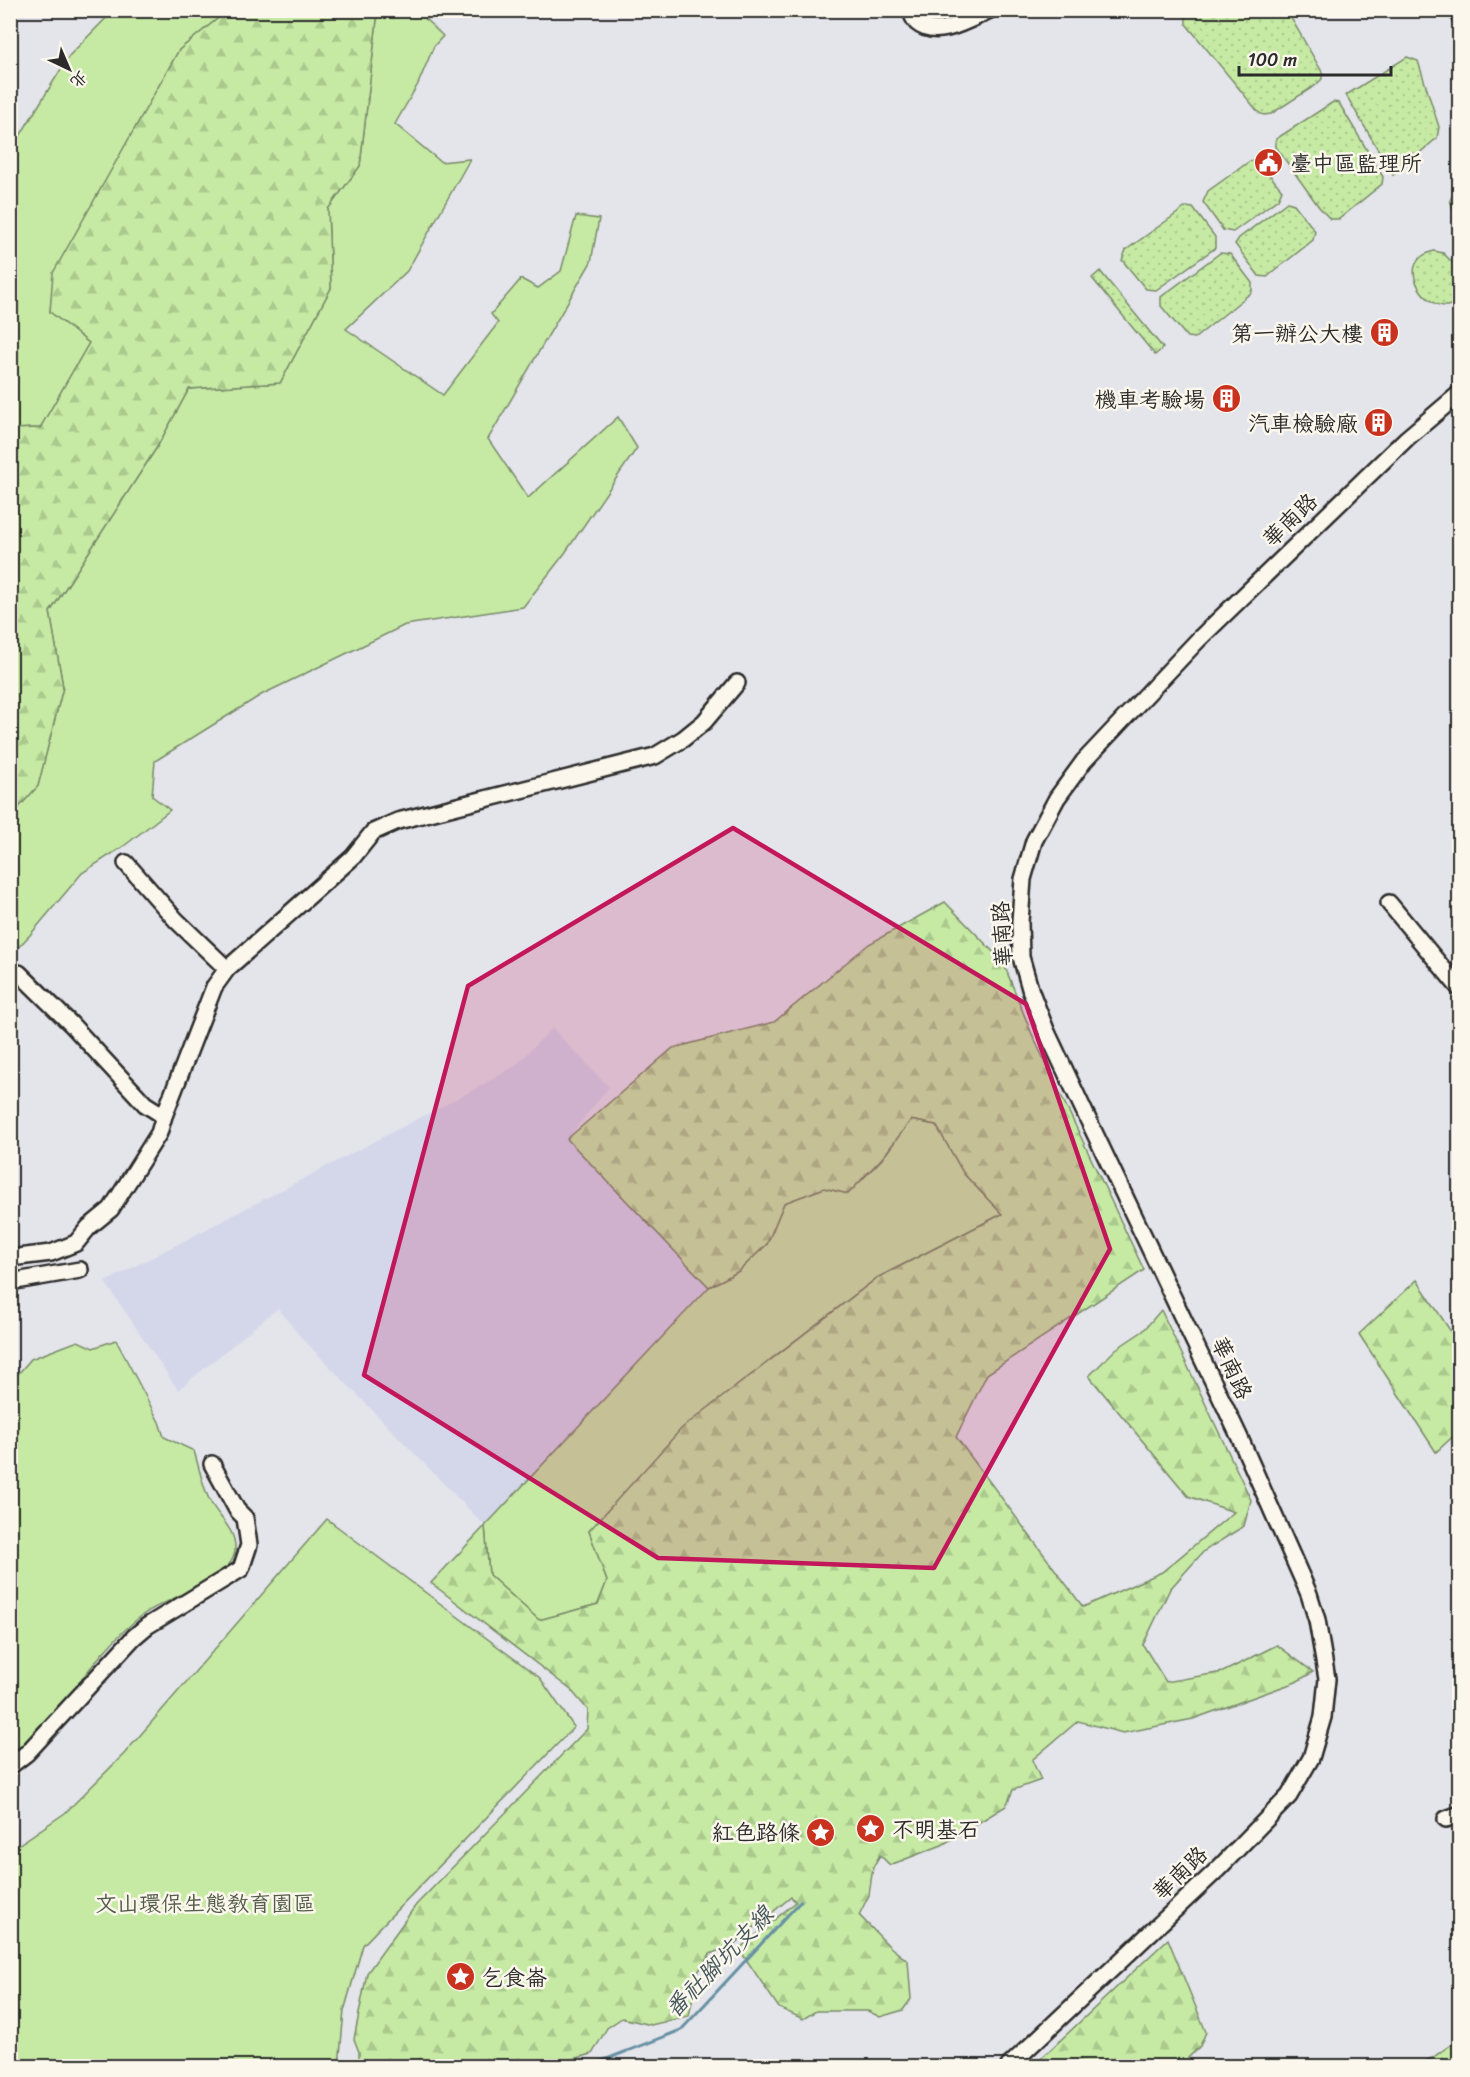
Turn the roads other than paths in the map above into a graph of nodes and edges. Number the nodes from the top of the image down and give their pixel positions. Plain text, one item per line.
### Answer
1 (910, 10) edge
2 (990, 10) edge
3 (1457, 10) edge
4 (1460, 17) edge
5 (1460, 393) edge
6 (737, 683) dead end
7 (126, 863) dead end
8 (1389, 903) dead end
9 (227, 969) junction
10 (19, 973) dead end
11 (1460, 989) edge
12 (164, 1116) junction
13 (10, 1258) edge
14 (80, 1270) dead end
15 (10, 1282) edge
16 (212, 1464) dead end
17 (10, 1766) edge
18 (1009, 2067) edge

1 - 2 street
3 - 4 street
5 - 18 street, 華南路
6 - 9 street
7 - 9 street
8 - 11 street
9 - 12 street
10 - 12 street
12 - 13 street
14 - 15 street
16 - 17 street

